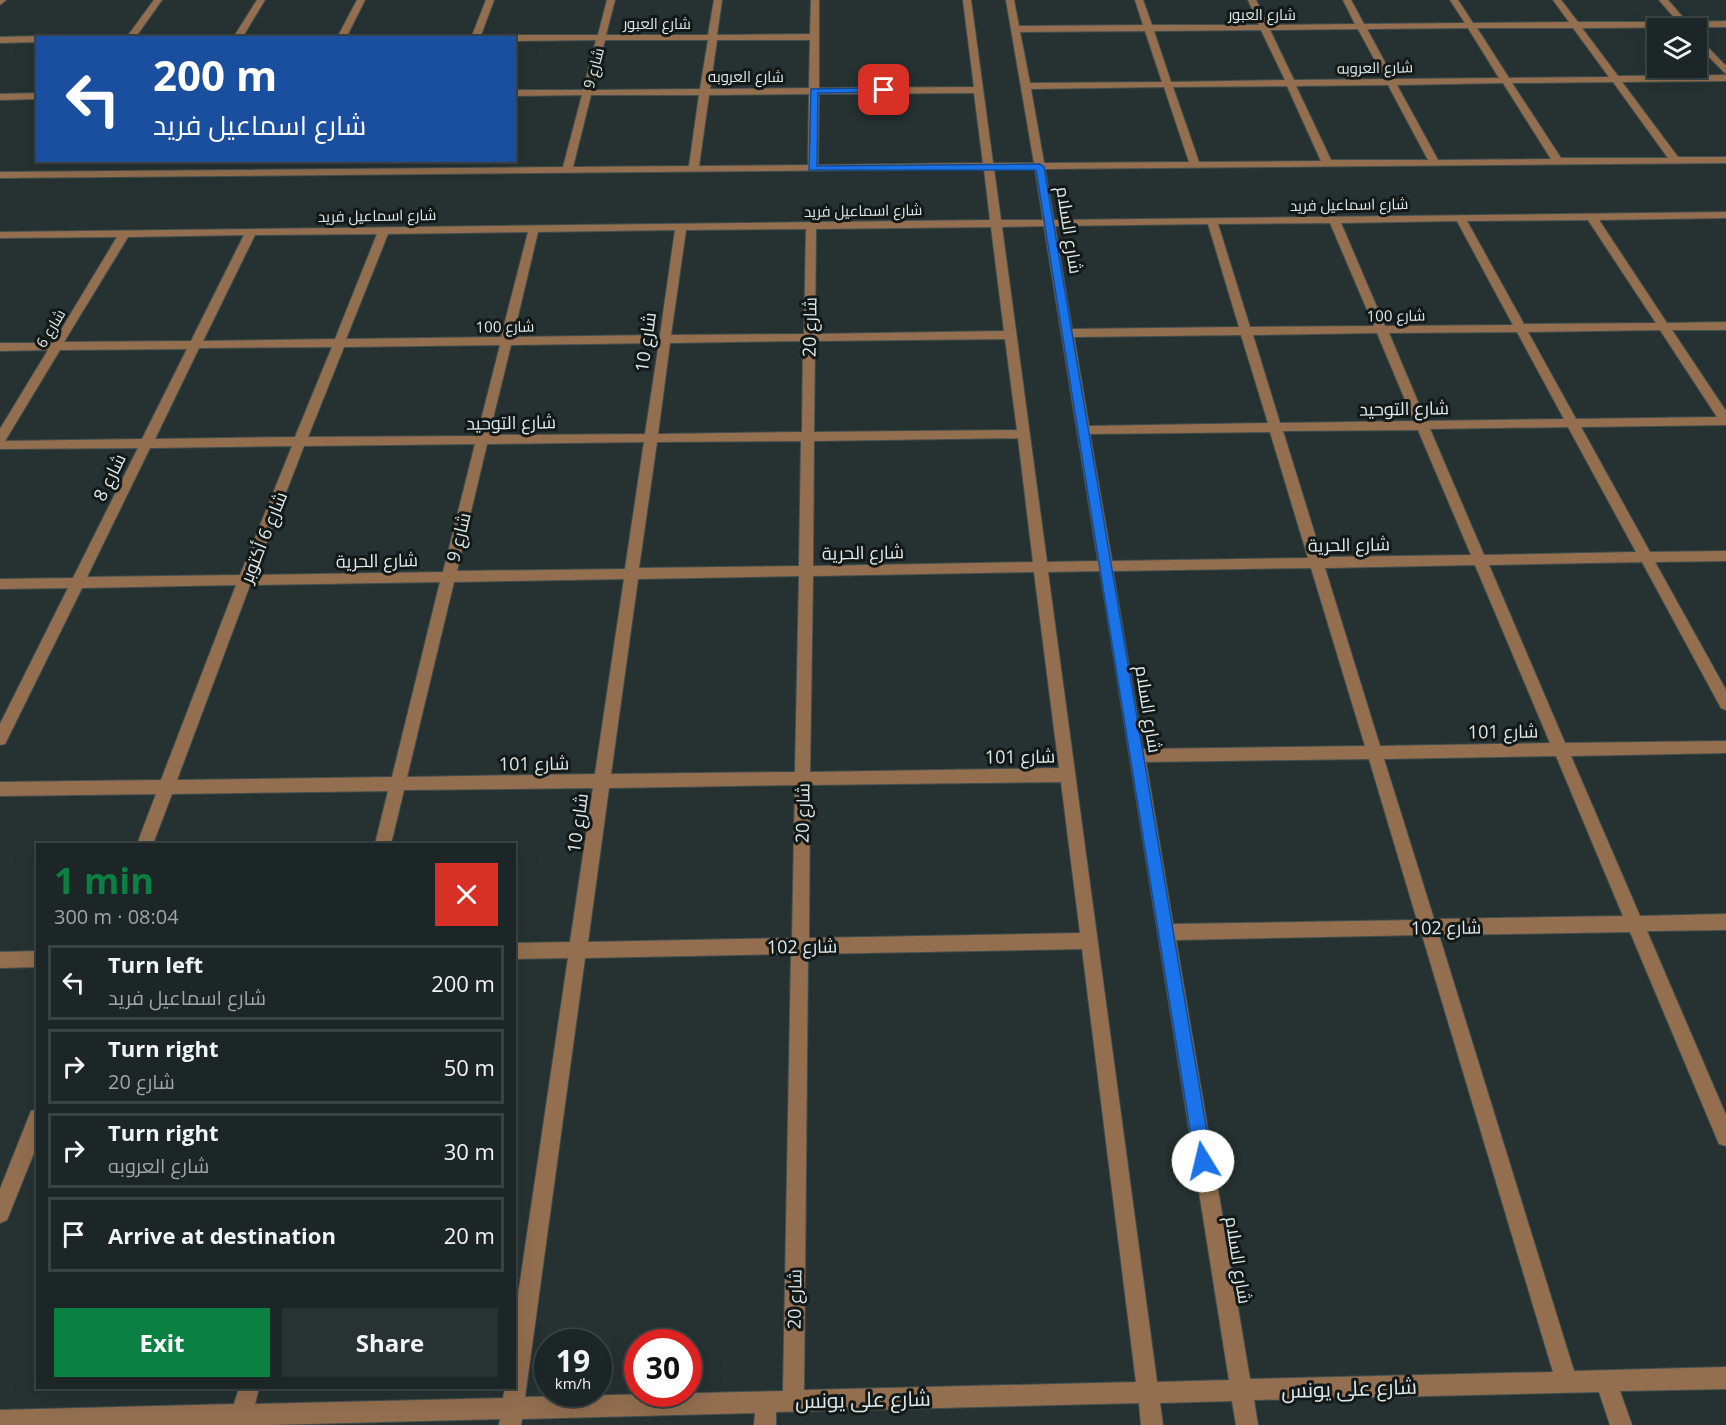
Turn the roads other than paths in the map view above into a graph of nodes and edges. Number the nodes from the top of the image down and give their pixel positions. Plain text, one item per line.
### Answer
1 (158, 0) edge
2 (261, 0) edge
3 (361, 0) edge
4 (490, 0) edge
5 (611, 0) edge
6 (718, 0) edge
7 (815, 0) edge
8 (967, 0) edge
9 (1010, 0) edge
10 (1139, 0) edge
11 (1252, 0) edge
12 (1347, 0) edge
13 (1454, 0) edge
14 (1557, 0) edge
15 (1663, 0) edge
16 (1679, 18) edge
17 (1726, 24) edge
18 (1575, 25) junction
19 (1707, 25) edge
20 (1471, 26) junction
21 (1647, 26) edge
22 (1265, 27) junction
23 (1362, 27) junction
24 (1149, 28) junction
25 (1015, 29) junction
26 (131, 36) edge
27 (238, 36) edge
28 (342, 36) edge
29 (476, 36) edge
30 (601, 37) junction
31 (713, 37) junction
32 (814, 37) junction
33 (516, 38) edge
34 (36, 39) edge
35 (0, 40) edge
36 (1707, 50) edge
37 (1726, 71) edge
38 (1726, 78) edge
39 (1616, 80) junction
40 (1506, 81) junction
41 (1391, 82) junction
42 (1290, 83) junction
43 (1168, 84) junction
44 (1025, 86) junction
45 (978, 90) junction
46 (814, 91) junction
47 (705, 92) junction
48 (516, 93) edge
49 (587, 93) junction
50 (36, 96) edge
51 (0, 97) edge
52 (1726, 160) edge
53 (1676, 161) junction
54 (37, 162) edge
55 (158, 162) edge
56 (277, 162) edge
57 (428, 162) edge
58 (1558, 162) junction
59 (1435, 164) junction
60 (1195, 165) junction
61 (1328, 165) junction
62 (989, 167) junction
63 (1040, 167) junction
64 (813, 168) junction
65 (567, 170) junction
66 (693, 170) junction
67 (424, 172) junction
68 (271, 173) junction
69 (150, 174) junction
70 (0, 175) edge
71 (28, 175) junction
72 (1721, 215) edge
73 (1591, 216) junction
74 (1460, 218) junction
75 (1334, 219) junction
76 (1212, 221) junction
77 (996, 223) junction
78 (1049, 223) junction
79 (811, 225) junction
80 (681, 227) junction
81 (534, 228) junction
82 (1726, 228) edge
83 (384, 230) junction
84 (251, 232) junction
85 (125, 233) junction
86 (0, 235) edge
87 (1726, 326) edge
88 (1664, 327) junction
89 (1521, 328) junction
90 (1381, 330) junction
91 (1246, 331) junction
92 (1067, 333) junction
93 (1010, 335) junction
94 (809, 337) junction
95 (666, 339) junction
96 (507, 341) junction
97 (339, 343) junction
98 (195, 345) junction
99 (0, 347) edge
100 (57, 347) junction
101 (1726, 421) edge
102 (1573, 423) junction
103 (1422, 426) junction
104 (1275, 427) junction
105 (1083, 430) junction
106 (1023, 434) junction
107 (808, 436) junction
108 (652, 438) junction
109 (0, 439) edge
110 (482, 440) junction
111 (301, 442) junction
112 (146, 444) junction
113 (0, 445) edge
114 (1726, 556) edge
115 (1645, 558) junction
116 (1478, 560) junction
117 (1315, 563) junction
118 (1106, 566) junction
119 (1041, 567) junction
120 (806, 571) junction
121 (632, 574) junction
122 (448, 577) junction
123 (245, 580) junction
124 (77, 583) junction
125 (0, 584) edge
126 (1726, 704) edge
127 (0, 739) edge
128 (1726, 747) edge
129 (1562, 750) junction
130 (1375, 753) junction
131 (1137, 756) junction
132 (1068, 775) junction
133 (803, 778) junction
134 (603, 781) junction
135 (398, 784) junction
136 (168, 787) junction
137 (0, 789) edge
138 (145, 843) edge
139 (383, 843) edge
140 (1726, 922) edge
141 (1635, 923) junction
142 (1428, 927) junction
143 (1166, 932) junction
144 (1089, 941) junction
145 (800, 946) junction
146 (578, 950) junction
147 (516, 951) edge
148 (36, 959) edge
149 (0, 960) edge
150 (36, 1123) edge
151 (1726, 1137) edge
152 (0, 1213) edge
153 (1726, 1378) edge
154 (1605, 1380) junction
155 (1567, 1382) junction
156 (516, 1388) edge
157 (249, 1389) edge
158 (516, 1389) edge
159 (1241, 1390) junction
160 (1147, 1392) junction
161 (766, 1401) junction
162 (793, 1401) junction
163 (512, 1416) edge
164 (241, 1420) edge
165 (0, 1421) edge
166 (765, 1425) edge
167 (1152, 1425) edge
168 (1247, 1425) edge
169 (1621, 1425) edge

1 - 26 street
2 - 27 street
3 - 28 street
4 - 29 street
5 - 30 street, شارع 9
6 - 31 street
7 - 32 street
8 - 45 street
9 - 25 street, شارع السلام
10 - 24 street
11 - 22 street
12 - 23 street
13 - 20 street
14 - 18 street
15 - 16 street
17 - 19 street, شارع العبور
18 - 20 street, شارع العبور
18 - 21 street, شارع العبور
18 - 39 street
20 - 23 street, شارع العبور
20 - 40 street
22 - 23 street, شارع العبور
22 - 24 street, شارع العبور
22 - 42 street
23 - 41 street
24 - 25 street, شارع العبور
24 - 43 street
25 - 44 street, شارع السلام
30 - 31 street, شارع العبور
30 - 33 street, شارع العبور
30 - 49 street, شارع 9
31 - 32 street, شارع العبور
31 - 47 street
32 - 46 street
34 - 35 street
36 - 37 street
38 - 39 street, شارع العروبه
39 - 40 street, شارع العروبه
39 - 53 street
40 - 41 street, شارع العروبه
40 - 58 street
41 - 42 street, شارع العروبه
41 - 59 street
42 - 43 street, شارع العروبه
42 - 61 street
43 - 44 street, شارع العروبه
43 - 60 street
44 - 63 street, شارع السلام
45 - 46 street, شارع العروبه
45 - 62 street
46 - 47 street, شارع العروبه
46 - 64 street
47 - 49 street, شارع العروبه
47 - 66 street
48 - 49 street, شارع العروبه
49 - 65 street, شارع 9
50 - 51 street
52 - 53 street
53 - 58 street
54 - 71 street
55 - 69 street
56 - 68 street
57 - 67 street
58 - 59 street
59 - 61 street
60 - 61 street
60 - 63 street
62 - 63 street
62 - 64 street
62 - 77 street
63 - 78 street, شارع السلام
64 - 66 street
65 - 66 street
65 - 67 street
67 - 68 street
68 - 69 street
69 - 71 street
70 - 71 street
72 - 73 street, شارع اسماعيل فريد
72 - 82 street
73 - 74 street, شارع اسماعيل فريد
73 - 88 street
74 - 75 street, شارع اسماعيل فريد
74 - 89 street
75 - 76 street, شارع اسماعيل فريد
75 - 90 street
76 - 78 street, شارع اسماعيل فريد
76 - 91 street
77 - 78 street, شارع اسماعيل فريد
77 - 79 street, شارع اسماعيل فريد
77 - 93 street
78 - 92 street, شارع السلام
79 - 80 street, شارع اسماعيل فريد
79 - 94 street, شارع 20
80 - 81 street, شارع اسماعيل فريد
80 - 95 street, شارع 10
81 - 83 street, شارع اسماعيل فريد
81 - 96 street, شارع 9
83 - 84 street, شارع اسماعيل فريد
83 - 97 street, شارع 6 أكتوبر
84 - 85 street, شارع اسماعيل فريد
84 - 98 street, شارع 8
85 - 86 street, شارع اسماعيل فريد
85 - 100 street, شارع 6
87 - 88 street, شارع 100
88 - 89 street, شارع 100
88 - 101 street
89 - 90 street, شارع 100
89 - 102 street
90 - 91 street, شارع 100
90 - 103 street
91 - 92 street, شارع 100
91 - 104 street
92 - 105 street, شارع السلام
93 - 94 street, شارع 100
93 - 106 street
94 - 95 street, شارع 100
94 - 107 street, شارع 20
95 - 96 street, شارع 100
95 - 108 street, شارع 10
96 - 97 street, شارع 100
96 - 110 street, شارع 9
97 - 98 street, شارع 100
97 - 111 street, شارع 6 أكتوبر
98 - 100 street, شارع 100
98 - 112 street, شارع 8
99 - 100 street, شارع 100
100 - 109 street, شارع 6
101 - 102 street, شارع التوحيد
102 - 103 street, شارع التوحيد
102 - 115 street
103 - 104 street, شارع التوحيد
103 - 116 street
104 - 105 street, شارع التوحيد
104 - 117 street
105 - 118 street, شارع السلام
106 - 107 street, شارع التوحيد
106 - 119 street
107 - 108 street, شارع التوحيد
107 - 120 street, شارع 20
108 - 110 street, شارع التوحيد
108 - 121 street, شارع 10
110 - 111 street, شارع التوحيد
110 - 122 street, شارع 9
111 - 112 street, شارع التوحيد
111 - 123 street, شارع 6 أكتوبر
112 - 113 street, شارع التوحيد
112 - 124 street, شارع 8
114 - 115 street, شارع الحرية
115 - 116 street, شارع الحرية
115 - 126 street
116 - 117 street, شارع الحرية
116 - 129 street
117 - 118 street, شارع الحرية
117 - 130 street
118 - 119 street, شارع الحرية
118 - 131 street, شارع السلام
119 - 120 street, شارع الحرية
119 - 132 street
120 - 121 street, شارع الحرية
120 - 133 street, شارع 20
121 - 122 street, شارع الحرية
121 - 134 street, شارع 10
122 - 123 street, شارع الحرية
122 - 135 street, شارع 9
123 - 124 street, شارع الحرية
123 - 136 street, شارع 6 أكتوبر
124 - 125 street, شارع الحرية
124 - 127 street, شارع 8
128 - 129 street, شارع 101
129 - 130 street, شارع 101
129 - 141 street
130 - 131 street, شارع 101
130 - 142 street
131 - 143 street, شارع السلام
132 - 133 street, شارع 101
132 - 144 street
133 - 134 street, شارع 101
133 - 145 street, شارع 20
134 - 135 street, شارع 101
134 - 146 street, شارع 10
135 - 136 street, شارع 101
135 - 139 street, شارع 9
136 - 137 street, شارع 101
136 - 138 street, شارع 6 أكتوبر
140 - 141 street, شارع 102
141 - 142 street, شارع 102
141 - 151 street
142 - 143 street, شارع 102
142 - 155 street
143 - 159 street, شارع السلام
144 - 145 street, شارع 102
144 - 160 street
145 - 146 street, شارع 102
145 - 162 street, شارع 20
146 - 147 street, شارع 102
146 - 156 street, شارع 10
148 - 149 street
150 - 152 street
153 - 154 street, شارع على يونس
154 - 155 street, شارع على يونس
154 - 169 street
155 - 159 street, شارع على يونس
157 - 164 street
158 - 163 street, شارع 10
159 - 160 street, شارع على يونس
159 - 168 street, شارع السلام
160 - 162 street, شارع على يونس
160 - 167 street
161 - 162 street, شارع على يونس
161 - 163 street, شارع على يونس
161 - 166 street
163 - 164 street, شارع على يونس
164 - 165 street, شارع على يونس

